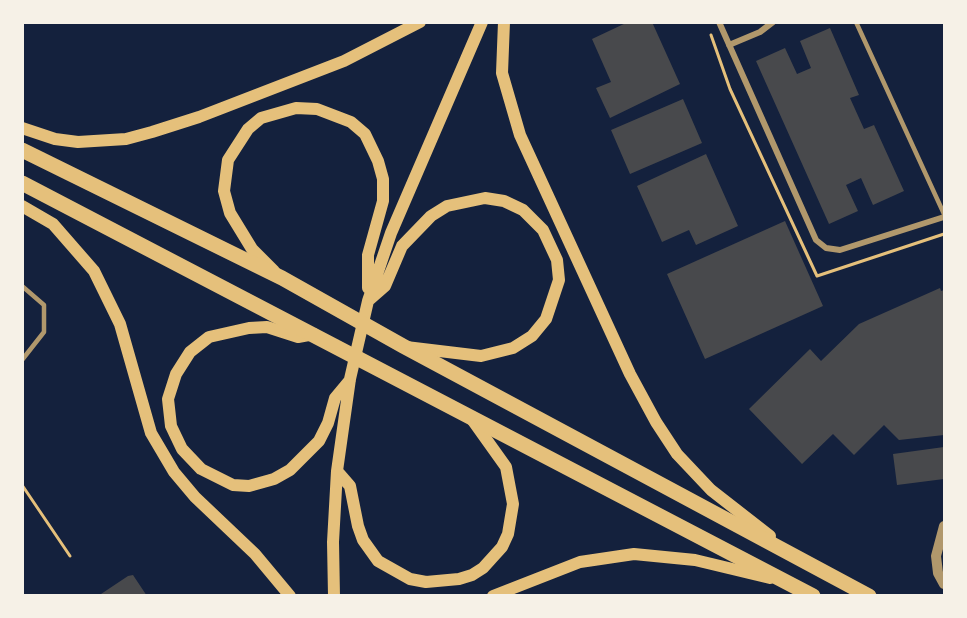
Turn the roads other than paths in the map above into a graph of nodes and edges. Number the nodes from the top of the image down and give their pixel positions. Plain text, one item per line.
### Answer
1 (420, 22) edge
2 (482, 22) edge
3 (504, 22) edge
4 (719, 22) edge
5 (773, 22) edge
6 (856, 22) edge
7 (729, 45) junction
8 (22, 128) edge
9 (22, 150) edge
10 (22, 183) edge
11 (22, 206) edge
12 (945, 215) edge
13 (282, 278) junction
14 (22, 286) edge
15 (368, 301) junction
16 (314, 334) junction
17 (403, 346) junction
18 (22, 360) edge
19 (350, 379) junction
20 (471, 418) junction
21 (338, 471) junction
22 (945, 526) edge
23 (790, 551) junction
24 (788, 582) junction
25 (945, 584) edge
26 (290, 596) edge
27 (334, 596) edge
28 (493, 596) edge
29 (813, 596) edge
30 (869, 596) edge

1 - 8 main road
2 - 15 main road
3 - 23 main road
4 - 7 street
5 - 7 street
6 - 12 lane
7 - 12 street
9 - 13 highway
10 - 16 highway
11 - 26 main road
13 - 15 main road
13 - 17 highway
14 - 18 lane
15 - 17 main road
15 - 19 main road
16 - 19 main road
16 - 20 highway
17 - 23 highway
19 - 21 main road
20 - 21 main road
20 - 24 highway
21 - 27 main road
22 - 25 street
23 - 30 highway
24 - 28 main road
24 - 29 highway

